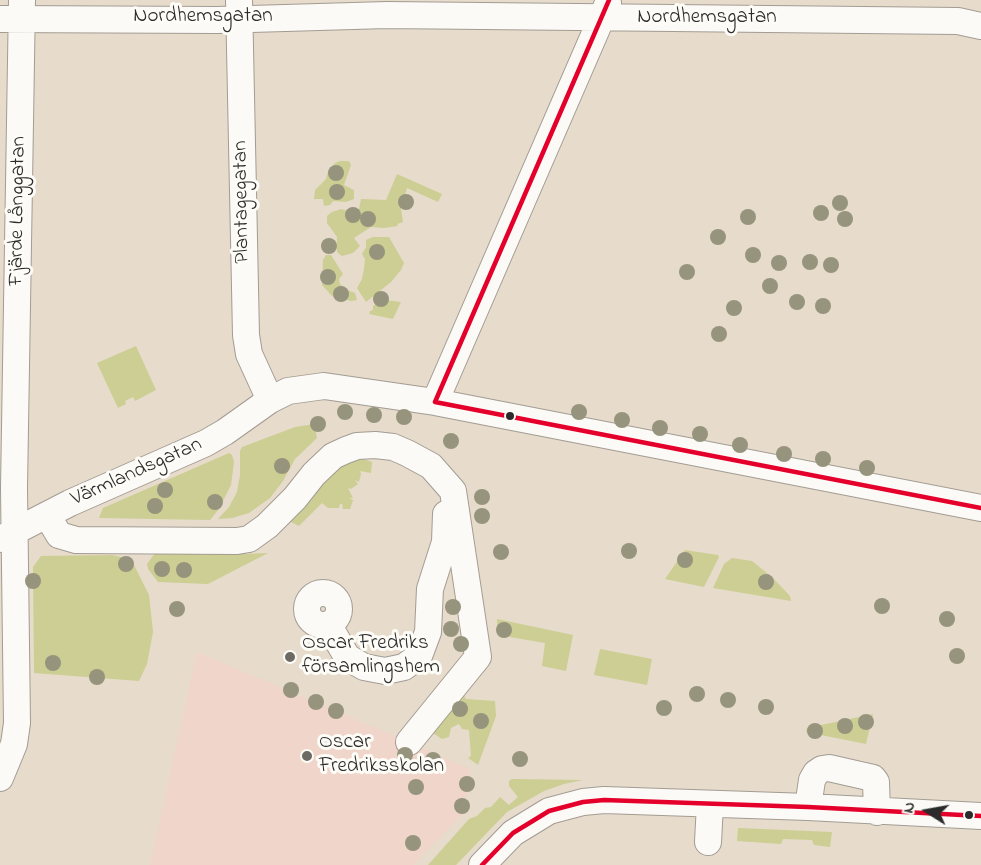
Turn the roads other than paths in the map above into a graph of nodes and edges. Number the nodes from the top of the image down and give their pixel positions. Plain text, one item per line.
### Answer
1 (239, 9) edge
2 (606, 9) edge
3 (15, 13) edge
4 (981, 26) edge
5 (270, 400) junction
6 (435, 402) junction
7 (431, 466) junction
8 (981, 508) edge
9 (47, 515) junction
10 (7, 536) edge
11 (328, 624) dead end
12 (8, 631) edge
13 (409, 742) dead end
14 (0, 778) edge
15 (710, 804) junction
16 (808, 807) junction
17 (877, 812) junction
18 (981, 816) edge
19 (708, 842) dead end
20 (483, 865) edge

1 - 2 street, Nordhemsgatan
1 - 3 street, Nordhemsgatan
1 - 5 street, Plantagegatan
2 - 4 street, Nordhemsgatan
2 - 6 street
3 - 10 street, Fjärde Långgatan
5 - 6 street, Värmlandsgatan
5 - 9 street, Värmlandsgatan
6 - 8 street, Värmlandsgatan
7 - 9 street
7 - 11 street
7 - 13 street
9 - 10 street, Värmlandsgatan
10 - 12 street, Fjärde Långgatan
12 - 14 street, Fjärde Långgatan
15 - 16 street
15 - 19 street
15 - 20 street
16 - 17 street
16 - 17 street
17 - 18 street

